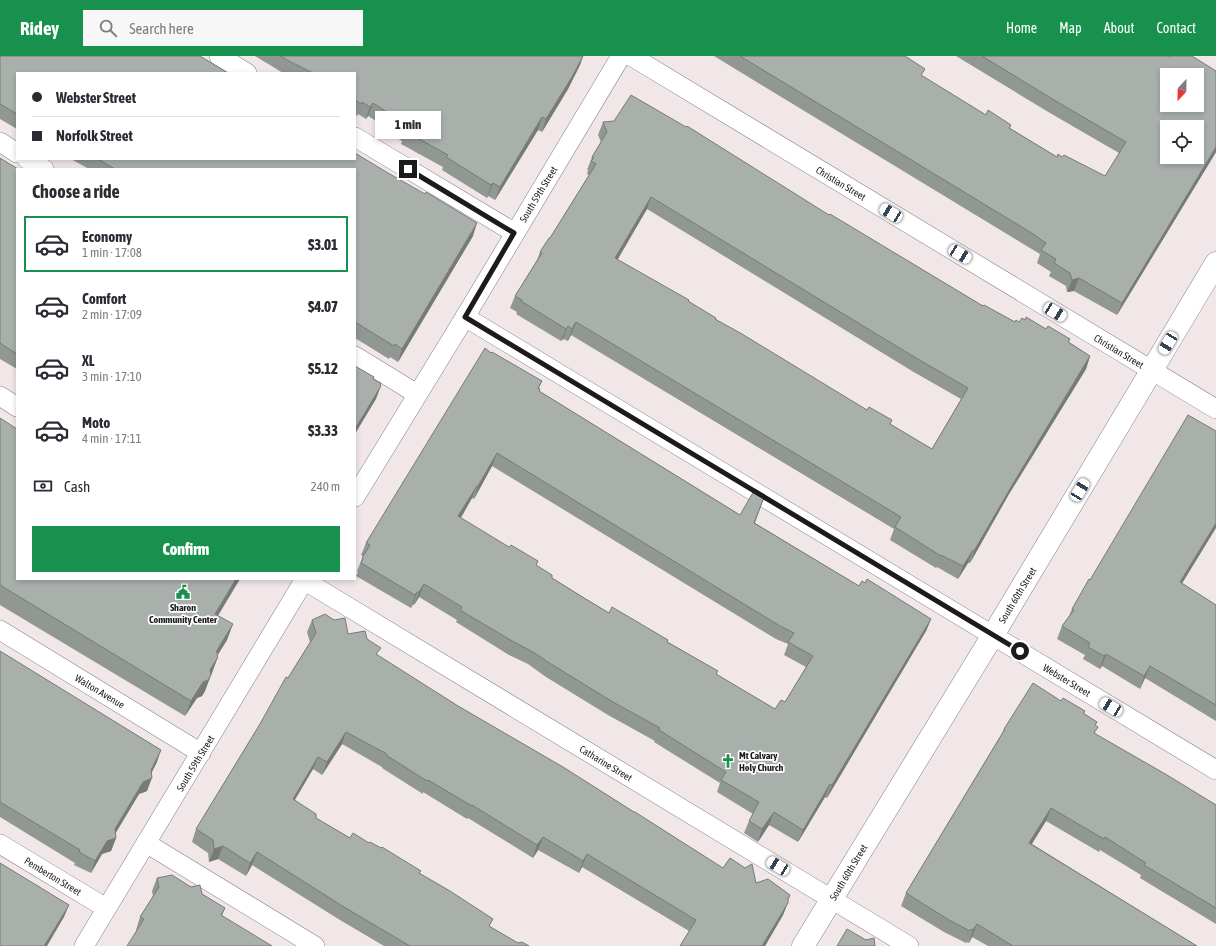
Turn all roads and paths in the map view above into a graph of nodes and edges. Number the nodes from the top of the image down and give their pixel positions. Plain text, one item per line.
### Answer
1 (219, 56) edge
2 (621, 56) edge
3 (631, 56) edge
4 (245, 72) edge
5 (356, 138) edge
6 (0, 142) edge
7 (16, 152) edge
8 (30, 160) edge
9 (42, 168) edge
10 (514, 233) junction
11 (1216, 263) edge
12 (465, 317) junction
13 (356, 357) edge
14 (1151, 370) junction
15 (417, 394) junction
16 (0, 396) edge
17 (16, 405) edge
18 (1216, 409) edge
19 (356, 495) edge
20 (303, 580) edge
21 (306, 580) edge
22 (0, 630) edge
23 (993, 635) junction
24 (201, 752) junction
25 (1216, 770) edge
26 (146, 843) junction
27 (0, 844) edge
28 (832, 899) junction
29 (106, 908) junction
30 (84, 946) edge
31 (315, 946) edge
32 (803, 946) edge
33 (909, 946) edge

1 - 4 street
2 - 10 street, South 59th Street
3 - 14 street, Christian Street
5 - 10 street
6 - 7 street
8 - 9 street
10 - 12 street, South 59th Street
11 - 14 street, South 60th Street
12 - 15 street, South 59th Street
12 - 23 street, Webster Street
13 - 15 street
14 - 18 street, Christian Street
14 - 23 street, South 60th Street
15 - 19 street, South 59th Street
16 - 17 street
20 - 24 street, South 59th Street
21 - 28 street, Catharine Street
22 - 24 street, Walton Avenue
23 - 25 street, Webster Street
23 - 28 street, South 60th Street
24 - 26 street, South 59th Street
26 - 29 street, South 59th Street
26 - 31 street
27 - 29 street, Pemberton Street
28 - 32 street, South 60th Street
28 - 33 street, Catharine Street
29 - 30 street, South 59th Street

